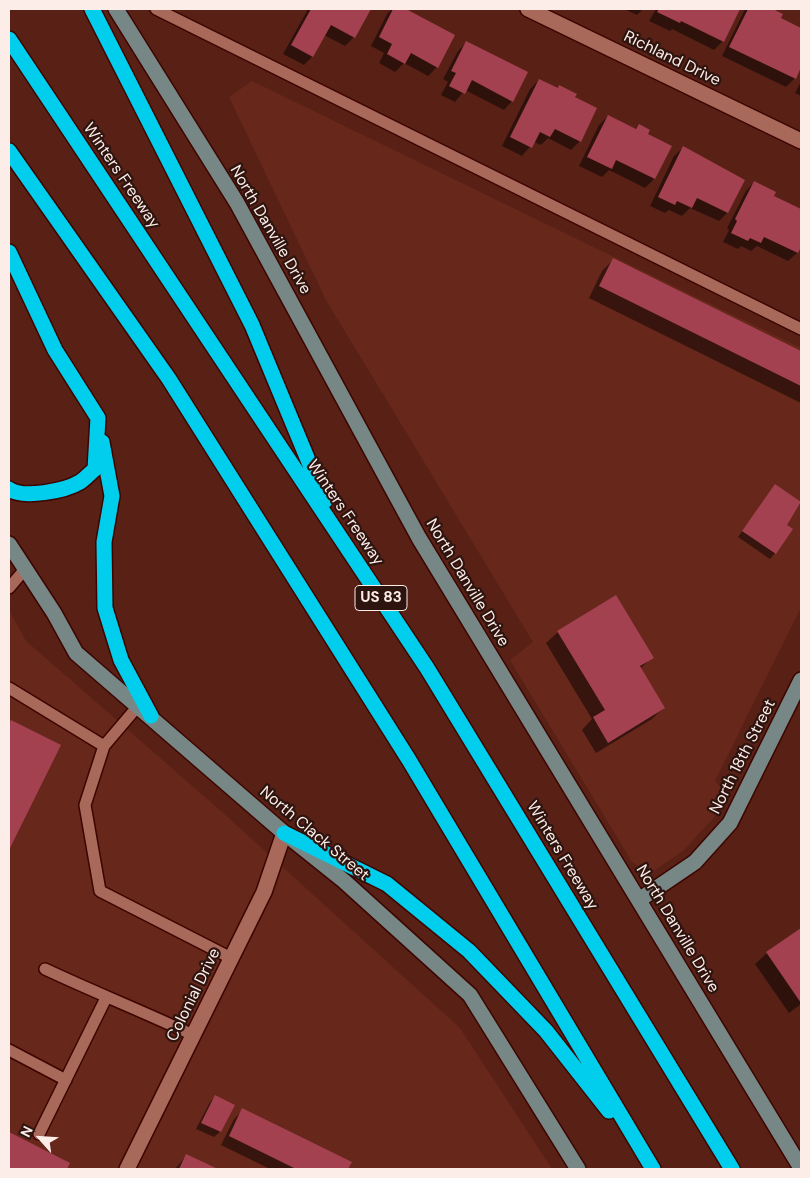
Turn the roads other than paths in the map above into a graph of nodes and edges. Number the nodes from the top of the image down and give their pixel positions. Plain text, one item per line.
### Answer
1 (92, 9) edge
2 (116, 9) edge
3 (156, 9) edge
4 (528, 9) edge
5 (9, 40) edge
6 (801, 141) edge
7 (9, 151) edge
8 (9, 252) edge
9 (801, 329) edge
10 (98, 418) junction
11 (9, 489) edge
12 (338, 533) junction
13 (9, 544) edge
14 (25, 569) junction
15 (9, 588) edge
16 (801, 680) edge
17 (9, 688) edge
18 (138, 706) junction
19 (151, 716) junction
20 (104, 746) junction
21 (284, 833) junction
22 (639, 900) junction
23 (231, 958) junction
24 (45, 968) dead end
25 (106, 998) junction
26 (193, 1035) junction
27 (9, 1050) edge
28 (66, 1080) junction
29 (39, 1134) dead end
30 (644, 1155) junction
31 (801, 1168) edge
32 (127, 1169) edge
33 (578, 1169) edge
34 (653, 1169) edge
35 (732, 1169) edge

1 - 12 highway
2 - 22 main road, North Danville Drive
3 - 9 lane
4 - 6 street, Richland Drive
5 - 12 highway, Winters Freeway / US 83
7 - 30 highway
8 - 10 highway
10 - 11 highway
10 - 19 highway
12 - 35 highway, Winters Freeway / US 83
13 - 14 main road, North Clack Street
14 - 15 lane
14 - 18 main road, North Clack Street
16 - 22 main road, North 18th Street
17 - 20 lane
18 - 19 main road, North Clack Street
18 - 20 lane
19 - 21 main road, North Clack Street
20 - 23 lane
21 - 23 street, Colonial Drive
21 - 30 highway
21 - 33 main road, North Clack Street
22 - 31 main road, North Danville Drive
23 - 26 street, Colonial Drive
24 - 25 lane
25 - 26 lane
25 - 28 lane
26 - 32 street, Colonial Drive
27 - 28 lane
28 - 29 lane
30 - 34 highway

